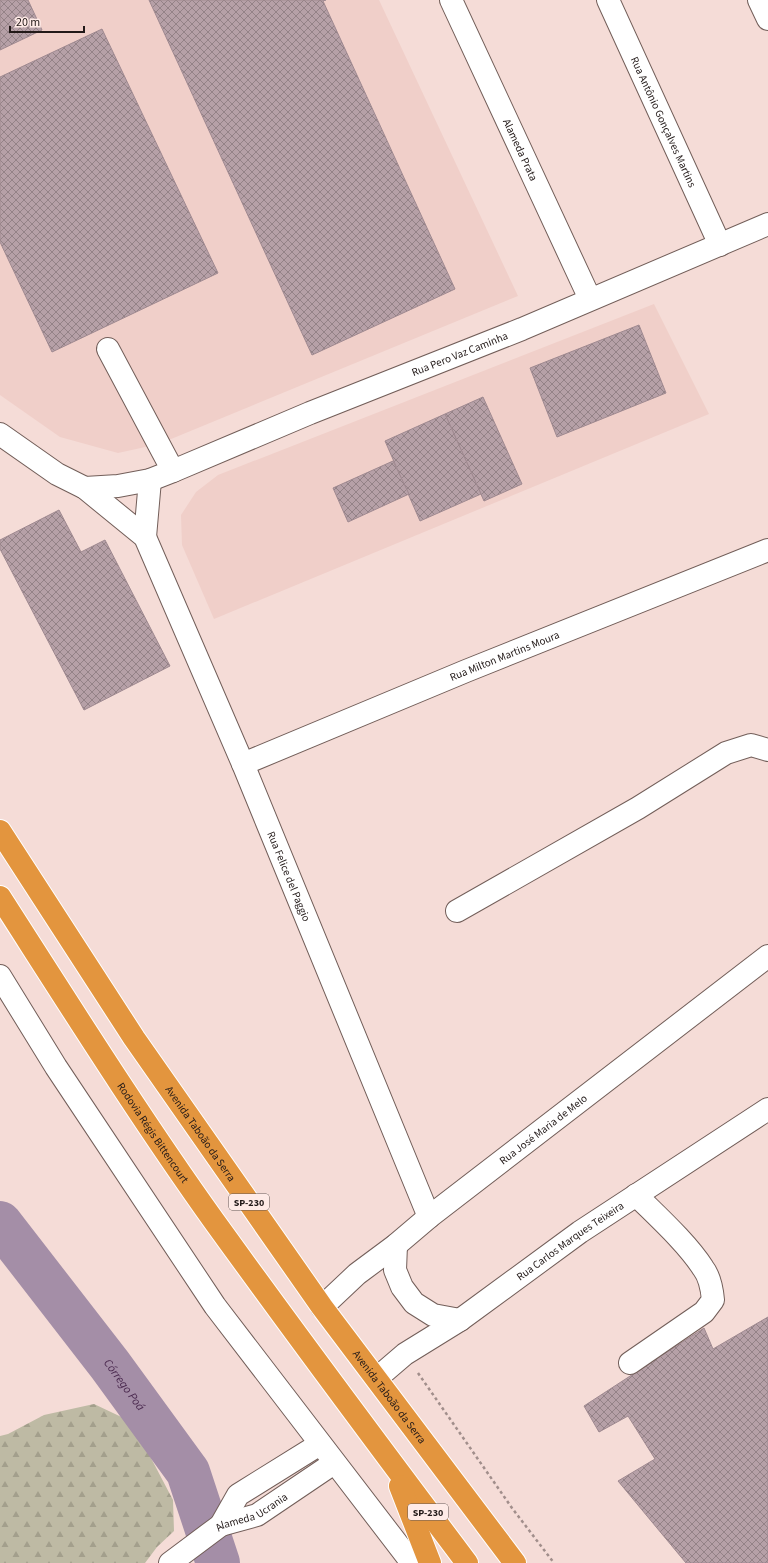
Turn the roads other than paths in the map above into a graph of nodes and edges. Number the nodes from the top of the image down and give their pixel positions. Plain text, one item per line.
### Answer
1 (451, 0) edge
2 (608, 0) edge
3 (759, 0) edge
4 (768, 19) edge
5 (768, 224) edge
6 (720, 245) junction
7 (590, 300) junction
8 (108, 349) dead end
9 (0, 434) edge
10 (173, 471) junction
11 (150, 480) junction
12 (85, 488) junction
13 (145, 537) junction
14 (768, 550) edge
15 (768, 750) edge
16 (243, 764) junction
17 (0, 831) edge
18 (0, 897) edge
19 (457, 911) dead end
20 (768, 956) edge
21 (0, 976) edge
22 (768, 1109) edge
23 (636, 1195) junction
24 (429, 1217) junction
25 (396, 1245) junction
26 (322, 1307) junction
27 (460, 1320) junction
28 (630, 1363) dead end
29 (377, 1378) junction
30 (320, 1444) junction
31 (390, 1460) junction
32 (334, 1463) junction
33 (221, 1525) junction
34 (185, 1554) edge
35 (412, 1563) edge
36 (430, 1563) edge
37 (467, 1563) edge
38 (515, 1563) edge

1 - 7 street, Alameda Prata
2 - 6 street, Rua Antônio Gonçalves Martins
3 - 4 street
5 - 6 street, Rua Pero Vaz Caminha
6 - 7 street, Rua Pero Vaz Caminha
7 - 10 street, Rua Pero Vaz Caminha
8 - 10 street
9 - 12 street
10 - 11 street, Rua Pero Vaz Caminha
11 - 12 street, Rua Pero Vaz Caminha
11 - 13 street
12 - 13 street
13 - 16 street, Rua Felice del Paggio
14 - 16 street, Rua Milton Martins Moura
15 - 19 street
16 - 24 street, Rua Felice del Paggio
17 - 26 highway, Avenida Taboão da Serra / SP-230
18 - 31 highway, Rodovia Régis Bittencourt / SP-230
20 - 24 street, Rua José Maria de Melo
21 - 30 street
22 - 23 street, Rua Carlos Marques Teixeira
23 - 27 street, Rua Carlos Marques Teixeira
23 - 28 street
24 - 25 street, Rua José Maria de Melo
25 - 26 street, Rua José Maria de Melo
25 - 27 street
26 - 29 highway, Avenida Taboão da Serra / SP-230
27 - 29 street, Rua Carlos Marques Teixeira
29 - 38 highway, Avenida Taboão da Serra / SP-230
30 - 32 street
30 - 33 street
31 - 36 highway
31 - 37 highway, SP-230
32 - 33 street, Alameda Ucrania
32 - 35 street
33 - 34 street, Alameda Ucrania

